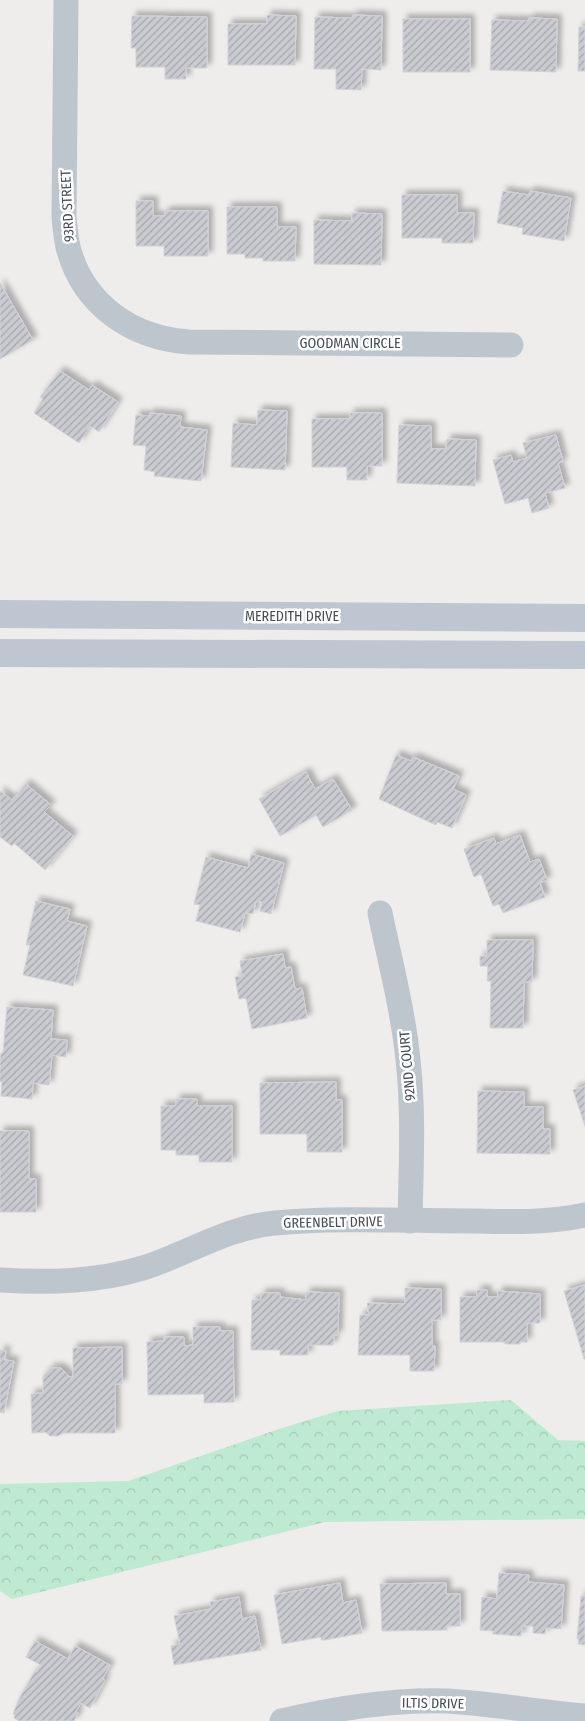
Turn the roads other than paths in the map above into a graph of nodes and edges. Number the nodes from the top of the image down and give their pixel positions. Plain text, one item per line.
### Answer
1 (66, 0) edge
2 (189, 342) joint
3 (511, 345) dead end
4 (0, 614) edge
5 (585, 618) edge
6 (0, 653) edge
7 (585, 655) edge
8 (380, 913) dead end
9 (585, 1215) edge
10 (410, 1221) junction
11 (0, 1280) edge
12 (585, 1716) edge
13 (282, 1721) edge

1 - 2 street, 93RD STREET
2 - 3 street, GOODMAN CIRCLE
4 - 5 main road, MEREDITH DRIVE
6 - 7 main road
8 - 10 street, 92ND COURT
9 - 10 street, GREENBELT DRIVE
10 - 11 street, GREENBELT DRIVE
12 - 13 street, ILTIS DRIVE

